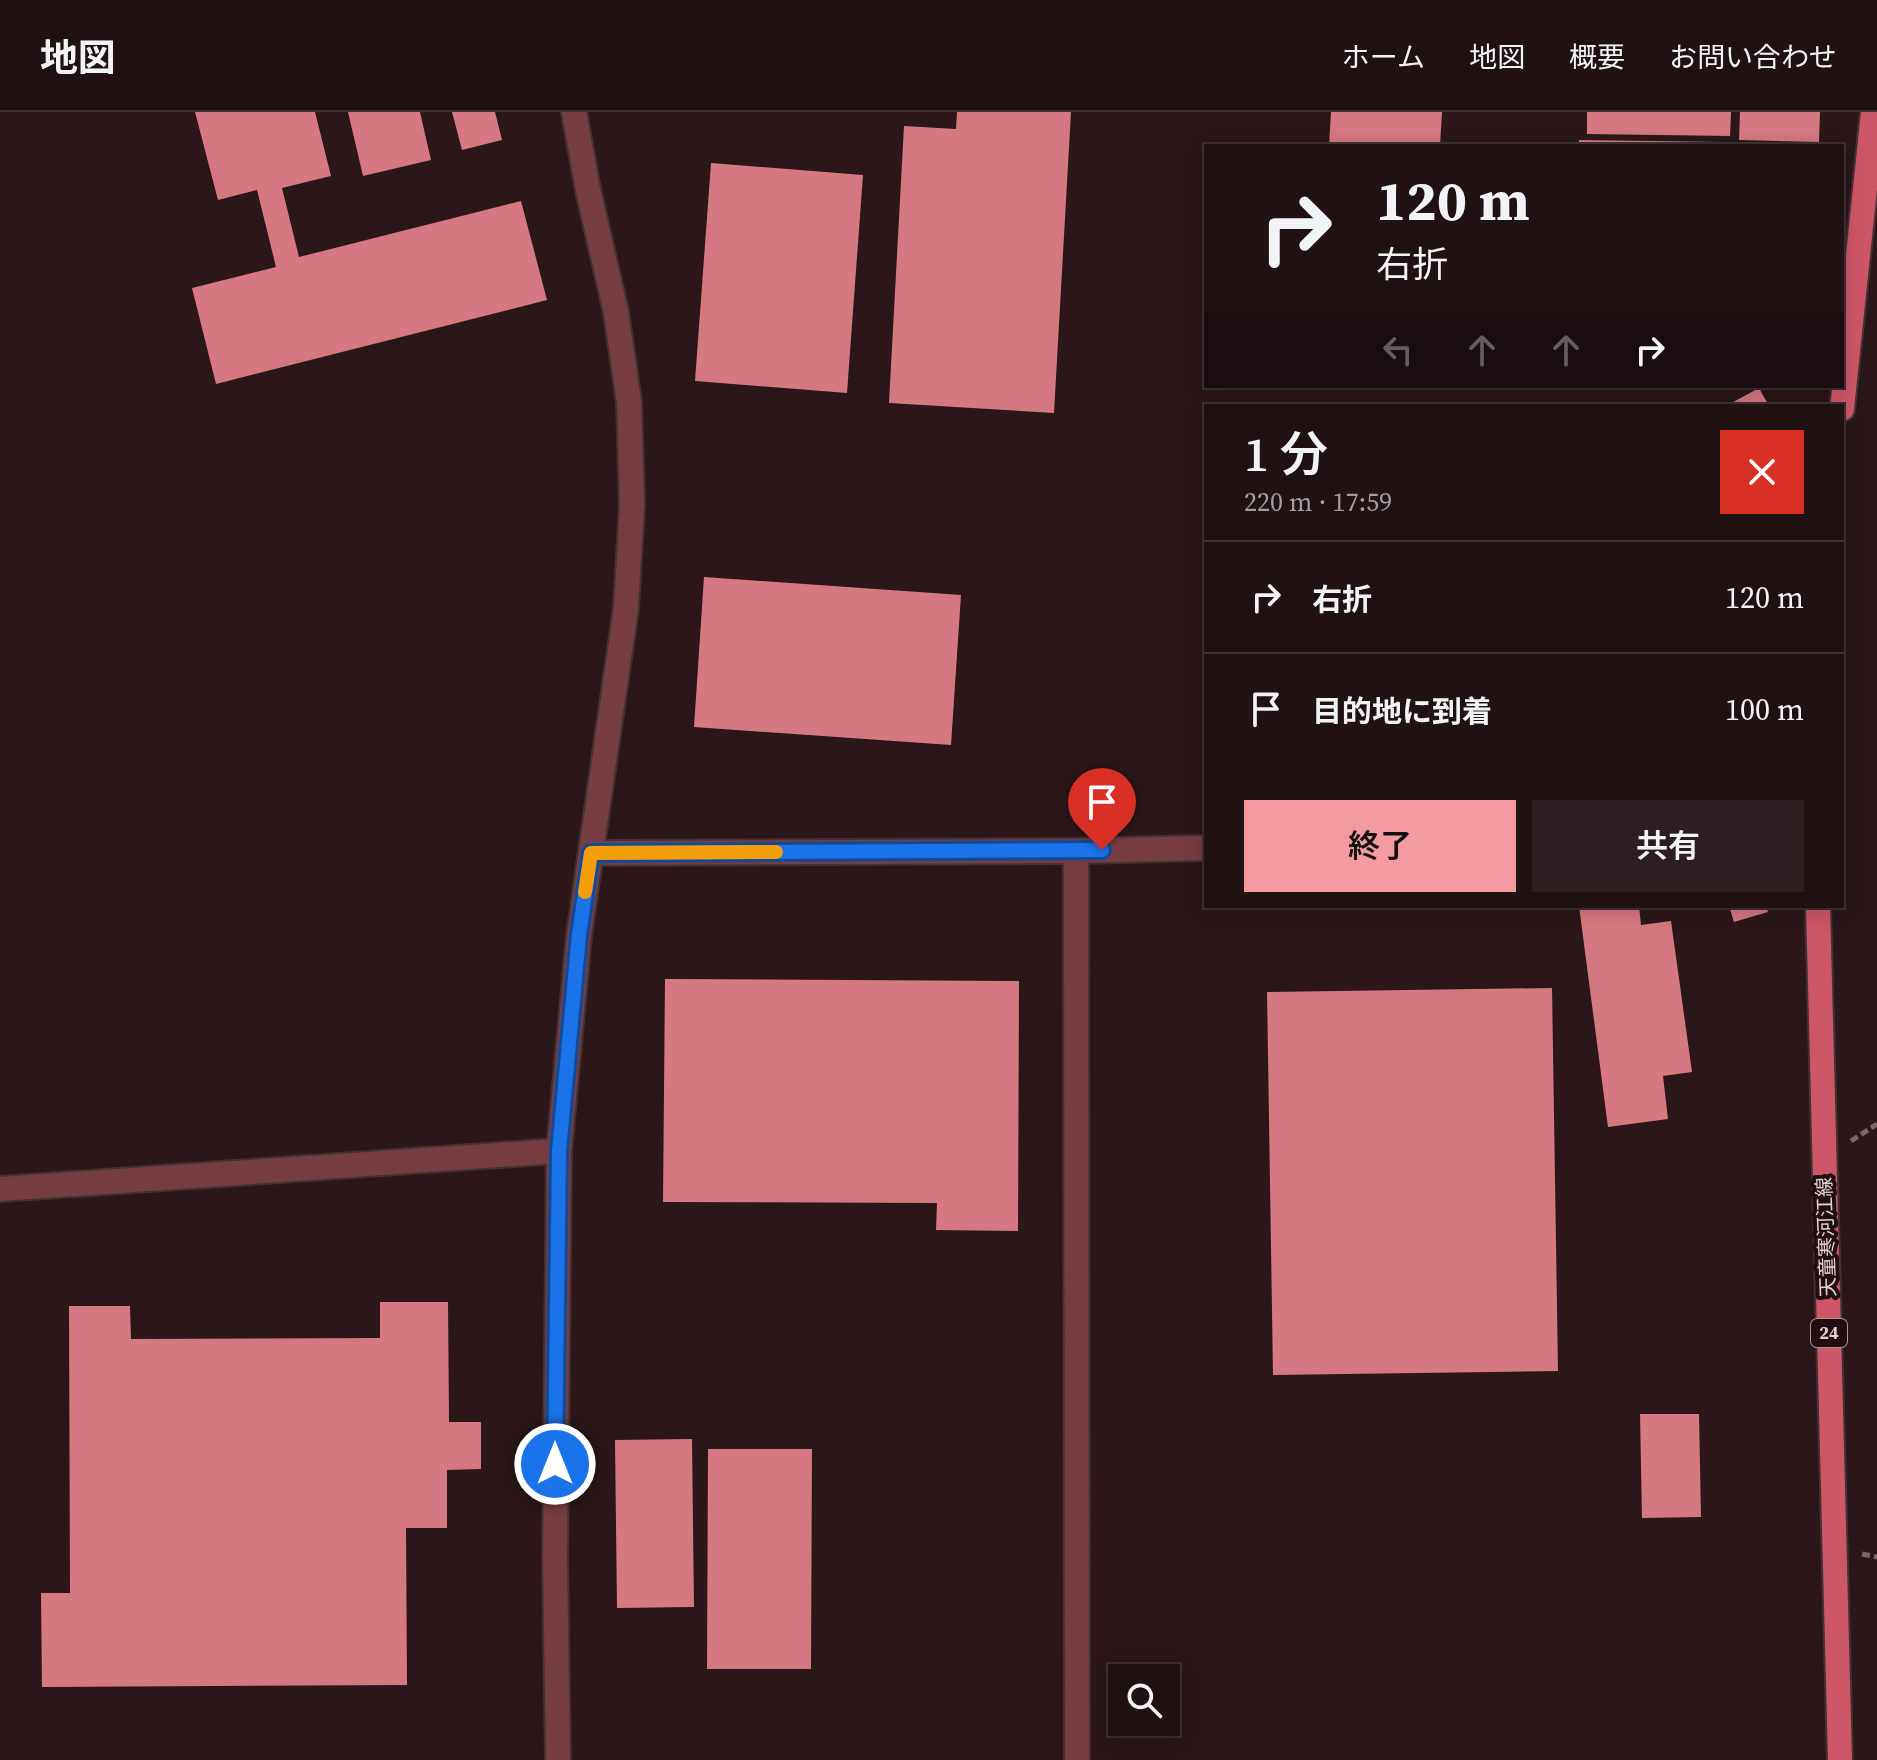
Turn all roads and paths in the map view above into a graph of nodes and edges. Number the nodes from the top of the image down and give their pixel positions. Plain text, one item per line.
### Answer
1 (574, 112) edge
2 (1873, 112) edge
3 (1843, 404) edge
4 (1204, 848) edge
5 (1076, 851) junction
6 (591, 853) junction
7 (1818, 908) edge
8 (559, 1151) junction
9 (0, 1189) edge
10 (558, 1760) edge
11 (1077, 1760) edge
12 (1840, 1760) edge

1 - 6 street
2 - 3 main road
4 - 5 street
5 - 6 street
5 - 11 street
6 - 8 street
7 - 12 main road, 天童寒河江線 / 24
8 - 9 street
8 - 10 street

